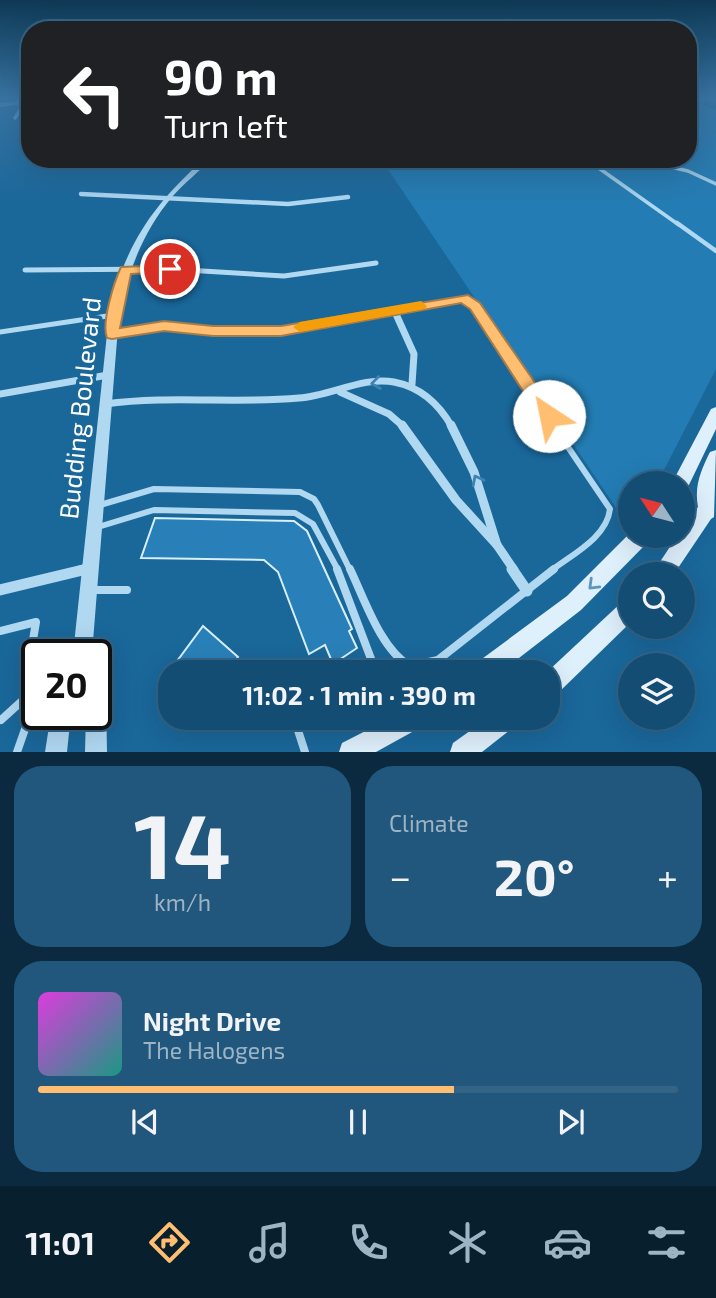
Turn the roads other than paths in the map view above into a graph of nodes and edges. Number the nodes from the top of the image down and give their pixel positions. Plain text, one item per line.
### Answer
1 (199, 168) edge
2 (599, 168) edge
3 (675, 168) edge
4 (716, 184) edge
5 (81, 194) dead end
6 (348, 197) dead end
7 (167, 199) junction
8 (716, 251) edge
9 (376, 263) dead end
10 (25, 270) dead end
11 (126, 270) junction
12 (394, 310) junction
13 (114, 315) junction
14 (0, 332) edge
15 (112, 334) junction
16 (108, 375) junction
17 (412, 384) junction
18 (340, 392) junction
19 (0, 394) edge
20 (105, 404) junction
21 (714, 425) edge
22 (716, 457) edge
23 (688, 471) edge
24 (712, 504) edge
25 (96, 507) junction
26 (94, 529) junction
27 (498, 545) junction
28 (628, 548) edge
29 (671, 562) edge
30 (90, 568) junction
31 (0, 590) edge
32 (89, 590) junction
33 (127, 590) dead end
34 (527, 591) junction
35 (618, 620) edge
36 (0, 631) edge
37 (33, 639) edge
38 (84, 639) edge
39 (372, 660) edge
40 (499, 660) edge
41 (560, 675) edge
42 (21, 702) edge
43 (1, 720) edge
44 (26, 730) edge
45 (59, 730) edge
46 (96, 730) edge
47 (298, 730) edge
48 (381, 730) edge
49 (491, 730) edge
50 (17, 752) edge
51 (56, 752) edge
52 (96, 752) edge
53 (304, 752) edge
54 (351, 752) edge
55 (462, 752) edge

1 - 7 street, Budding Boulevard
2 - 8 lane
3 - 4 lane
5 - 7 street
6 - 7 street
7 - 11 street, Budding Boulevard
9 - 11 street
10 - 11 street
11 - 13 street, Budding Boulevard
12 - 15 lane
12 - 17 street
12 - 34 lane
13 - 14 lane
13 - 15 street, Budding Boulevard
15 - 16 street, Budding Boulevard
16 - 19 street
16 - 20 street, Budding Boulevard
17 -> 18 street
27 -> 17 street
18 - 20 street
18 - 27 street
20 - 25 street, Budding Boulevard
21 - 23 main road
22 - 24 main road
24 - 29 main road
25 - 26 street, Budding Boulevard
25 - 34 lane
26 - 30 street, Budding Boulevard
26 - 39 lane
27 - 34 street
28 -> 40 main road
30 - 31 street
30 - 32 street, Budding Boulevard
32 - 33 lane
32 - 38 street, Budding Boulevard
35 - 41 main road
36 - 37 lane
42 - 43 lane
44 - 50 lane
45 - 51 street
46 - 52 street
47 - 53 lane
48 - 54 main road
49 - 55 main road

